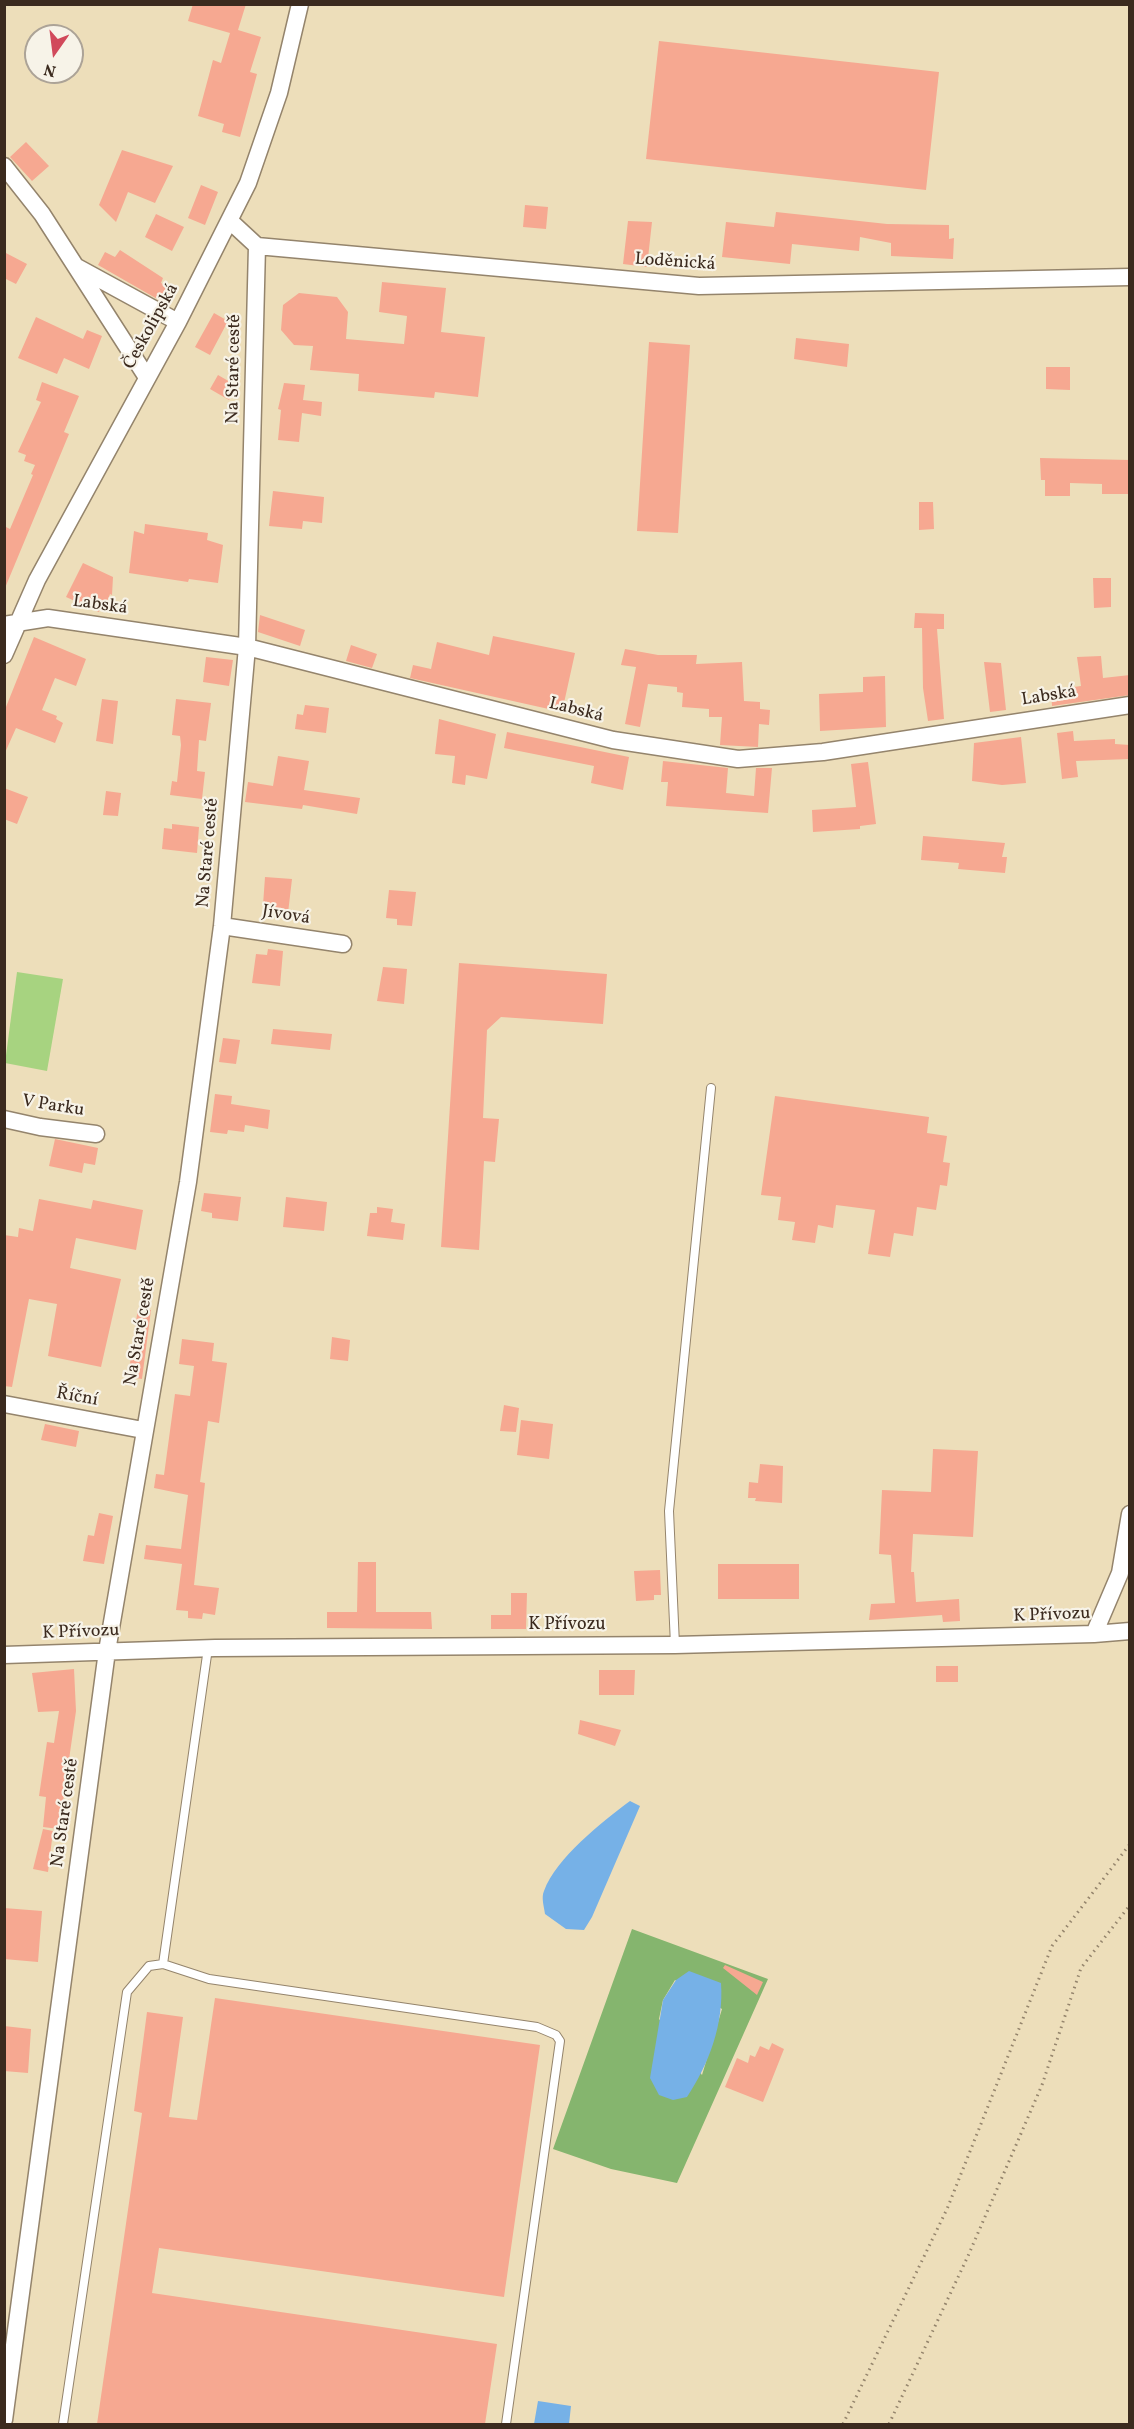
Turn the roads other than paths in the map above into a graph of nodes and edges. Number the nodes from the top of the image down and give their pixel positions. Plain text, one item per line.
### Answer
1 (300, 4) edge
2 (4, 166) edge
3 (230, 221) junction
4 (257, 246) junction
5 (76, 267) junction
6 (1130, 277) edge
7 (178, 322) junction
8 (146, 376) junction
9 (12, 623) edge
10 (247, 647) junction
11 (4, 655) edge
12 (1130, 705) edge
13 (222, 926) junction
14 (343, 944) dead end
15 (711, 1088) dead end
16 (4, 1119) edge
17 (96, 1134) dead end
18 (4, 1404) edge
19 (143, 1430) junction
20 (1130, 1514) edge
21 (1130, 1631) edge
22 (1094, 1634) junction
23 (675, 1645) junction
24 (208, 1648) junction
25 (107, 1651) junction
26 (4, 1654) edge
27 (163, 1964) junction
28 (4, 2420) edge
29 (63, 2424) edge
30 (506, 2424) edge

1 - 3 street, Českolipská
2 - 5 street
3 - 4 street
3 - 7 street, Českolipská
4 - 6 street, Loděnická
4 - 10 street, Na Staré cestě
5 - 7 street
5 - 8 street
7 - 8 street, Českolipská
8 - 9 street, Českolipská
9 - 10 street, Labská
9 - 11 street, Českolipská
10 - 12 street, Labská
10 - 13 street, Na Staré cestě
13 - 14 street, Jívová
13 - 19 street, Na Staré cestě
15 - 23 lane
16 - 17 street, V Parku
18 - 19 street, Říční
19 - 25 street, Na Staré cestě
20 - 22 street
21 - 22 street, K Přívozu
22 - 23 street, K Přívozu
23 - 24 street, K Přívozu
24 - 25 street, K Přívozu
24 - 27 lane
25 - 26 street, K Přívozu
25 - 28 street, Na Staré cestě
27 - 29 lane
27 - 30 lane

